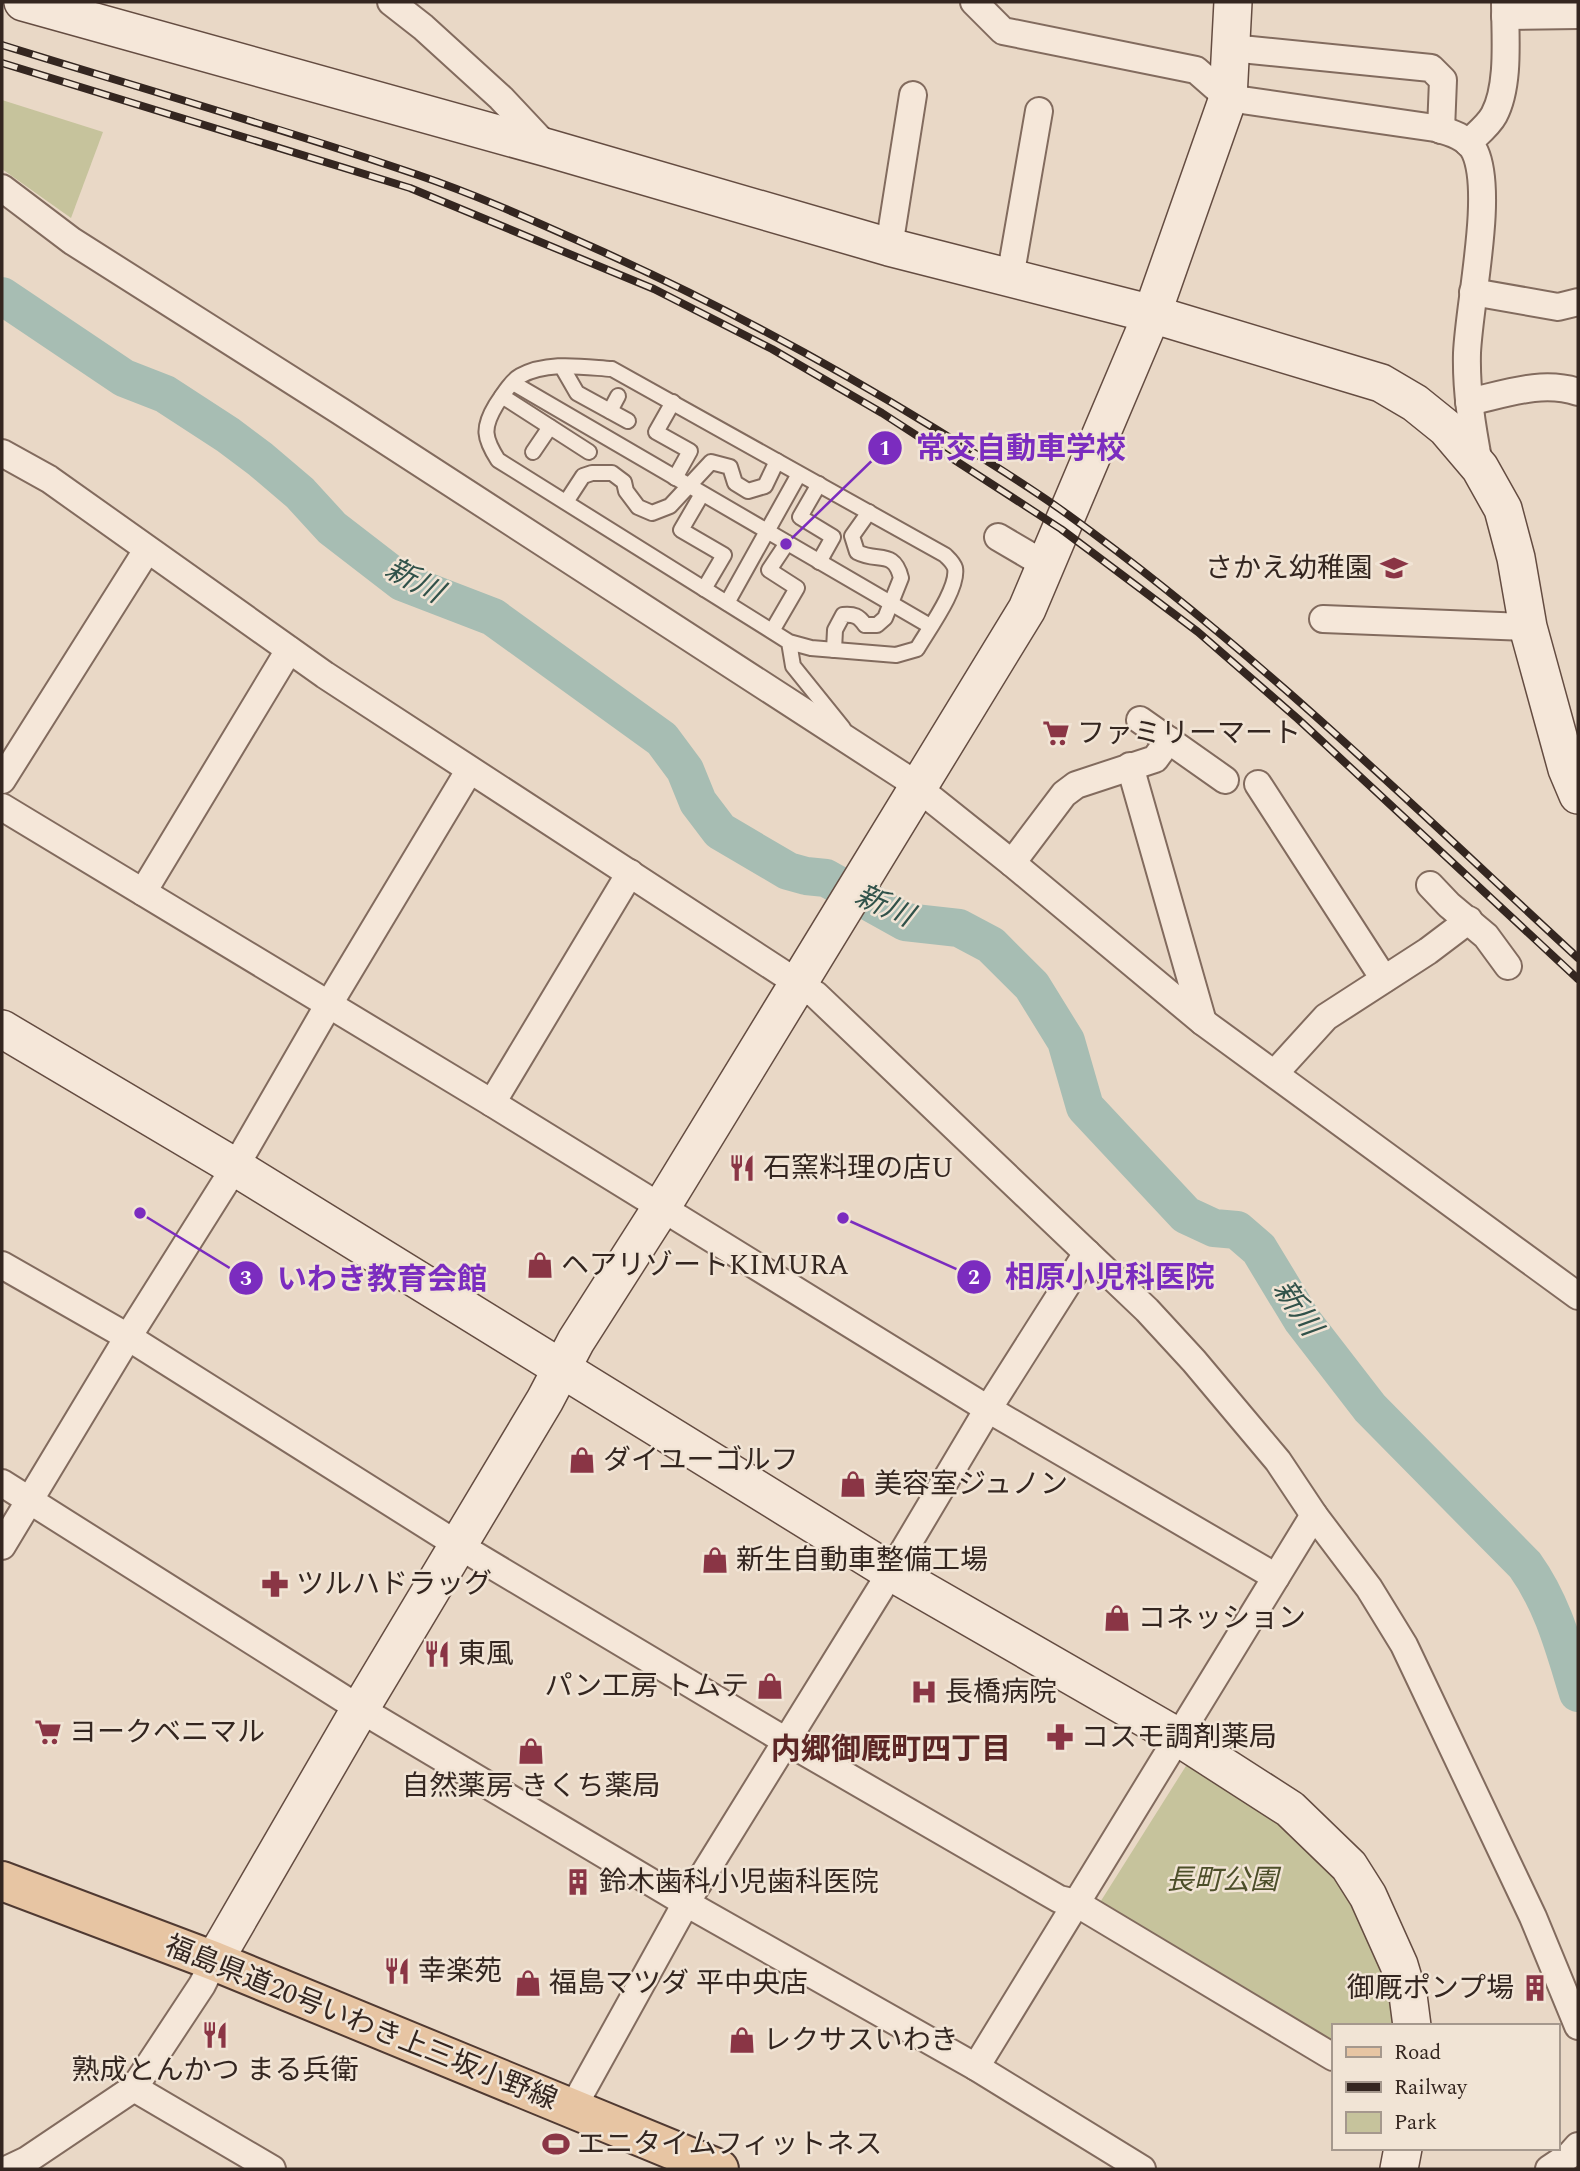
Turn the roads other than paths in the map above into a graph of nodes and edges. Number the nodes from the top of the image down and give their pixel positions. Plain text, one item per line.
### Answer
1 (23, 2) edge
2 (391, 2) edge
3 (974, 2) edge
4 (1233, 2) edge
5 (1505, 9) edge
6 (1578, 15) edge
7 (1231, 48) junction
8 (913, 95) dead end
9 (1228, 98) junction
10 (1039, 111) dead end
11 (1441, 130) junction
12 (1468, 143) junction
13 (548, 148) junction
14 (2, 188) edge
15 (889, 247) junction
16 (1010, 278) junction
17 (1473, 292) junction
18 (1578, 302) edge
19 (1152, 314) junction
20 (562, 367) junction
21 (513, 383) junction
22 (1578, 392) edge
23 (502, 396) junction
24 (618, 396) dead end
25 (673, 402) junction
26 (1469, 402) junction
27 (610, 411) junction
28 (628, 421) dead end
29 (550, 427) junction
30 (533, 452) dead end
31 (589, 452) dead end
32 (2, 453) edge
33 (777, 461) junction
34 (1480, 468) junction
35 (799, 474) junction
36 (682, 482) junction
37 (819, 484) junction
38 (702, 494) junction
39 (566, 502) junction
40 (869, 512) junction
41 (767, 531) junction
42 (998, 537) dead end
43 (787, 543) junction
44 (147, 550) junction
45 (1032, 557) dead end
46 (819, 562) junction
47 (704, 589) junction
48 (727, 603) junction
49 (890, 603) junction
50 (1323, 619) dead end
51 (930, 626) junction
52 (1528, 627) junction
53 (772, 631) junction
54 (789, 642) junction
55 (289, 650) junction
56 (834, 650) junction
57 (1140, 720) dead end
58 (1168, 740) junction
59 (860, 748) junction
60 (1130, 766) junction
61 (470, 771) junction
62 (2, 780) edge
63 (1225, 780) dead end
64 (1258, 784) dead end
65 (1578, 795) edge
66 (912, 796) junction
67 (2, 807) edge
68 (1012, 863) junction
69 (630, 873) junction
70 (1430, 885) dead end
71 (143, 892) junction
72 (1469, 920) junction
73 (1508, 966) dead end
74 (801, 979) junction
75 (1384, 979) junction
76 (329, 1004) junction
77 (1203, 1022) junction
78 (2, 1029) edge
79 (1275, 1073) junction
80 (492, 1103) junction
81 (234, 1167) junction
82 (661, 1208) junction
83 (1087, 1253) junction
84 (2, 1265) edge
85 (1578, 1296) edge
86 (128, 1337) junction
87 (562, 1369) junction
88 (988, 1409) junction
89 (2, 1483) edge
90 (29, 1500) junction
91 (1314, 1515) junction
92 (458, 1545) junction
93 (2, 1546) edge
94 (891, 1573) junction
95 (1276, 1577) junction
96 (360, 1709) junction
97 (1178, 1737) junction
98 (786, 1741) junction
99 (2, 1881) edge
100 (686, 1903) junction
101 (1076, 1903) junction
102 (214, 1961) junction
103 (1412, 2024) edge
104 (1578, 2025) edge
105 (1332, 2056) edge
106 (976, 2067) junction
107 (134, 2088) junction
108 (572, 2109) junction
109 (1578, 2146) edge
110 (1403, 2150) edge
111 (8, 2169) edge
112 (272, 2169) edge
113 (719, 2169) edge
114 (1142, 2169) edge
115 (1399, 2169) edge
116 (1549, 2169) edge

1 - 13 street
2 - 13 street
3 - 9 street
4 - 7 street
5 - 6 street
5 - 12 street
7 - 9 street
7 - 11 street
8 - 15 street
9 - 11 street
9 - 19 street
10 - 16 street
11 - 12 street
12 - 17 street
13 - 15 street
14 - 59 street
15 - 16 street
16 - 19 street
17 - 18 street
17 - 26 street
19 - 34 street
19 - 66 street
20 - 21 lane
20 - 25 lane
20 - 27 lane
21 - 23 lane
21 - 36 lane
22 - 26 street
23 - 29 lane
23 - 39 lane
24 - 27 lane
25 - 33 lane
25 - 36 lane
26 - 34 street
27 - 28 lane
29 - 30 lane
29 - 31 lane
32 - 44 street
33 - 35 lane
33 - 36 lane
34 - 52 street
35 - 37 lane
35 - 41 lane
36 - 38 lane
36 - 39 lane
37 - 40 lane
37 - 46 lane
38 - 41 lane
38 - 47 lane
39 - 47 lane
40 - 49 lane
40 - 51 lane
41 - 43 lane
41 - 48 lane
42 - 45 street
43 - 46 lane
43 - 53 lane
44 - 55 street
44 - 62 street
46 - 49 lane
47 - 48 lane
48 - 53 lane
49 - 51 lane
49 - 56 lane
50 - 52 street
51 - 56 lane
52 - 65 street
53 - 54 lane
54 - 56 lane
54 - 59 lane
55 - 61 street
55 - 71 street
57 - 58 street
58 - 60 street
58 - 63 street
59 - 66 street
60 - 68 street
60 - 77 street
61 - 69 street
61 - 76 street
64 - 75 street
66 - 68 street
66 - 74 street
67 - 71 street
68 - 77 street
69 - 74 street
69 - 80 street
70 - 72 street
71 - 76 street
72 - 73 street
72 - 75 street
74 - 82 street
74 - 83 street
75 - 79 street
76 - 80 street
76 - 81 street
77 - 79 street
78 - 81 street
79 - 85 street
80 - 82 street
81 - 86 street
81 - 87 street
82 - 87 street
82 - 88 street
83 - 88 street
83 - 91 street
84 - 86 street
86 - 90 street
86 - 92 street
87 - 92 street
87 - 94 street
88 - 94 street
88 - 95 street
89 - 90 street
90 - 93 street
90 - 96 street
91 - 95 street
91 - 104 street
92 - 96 street
92 - 98 street
94 - 97 street
94 - 98 street
95 - 97 street
96 - 100 street
96 - 102 street
97 - 101 street
97 - 103 street
98 - 100 street
98 - 101 street
99 - 102 main road, 福島県道20号いわき上三坂小野線
100 - 106 street
100 - 108 street
101 - 105 street
101 - 106 street
102 - 107 street
102 - 108 main road, 福島県道20号いわき上三坂小野線
106 - 114 street
107 - 111 street
107 - 112 street
108 - 113 main road, 福島県道20号いわき上三坂小野線
109 - 116 street
110 - 115 street

